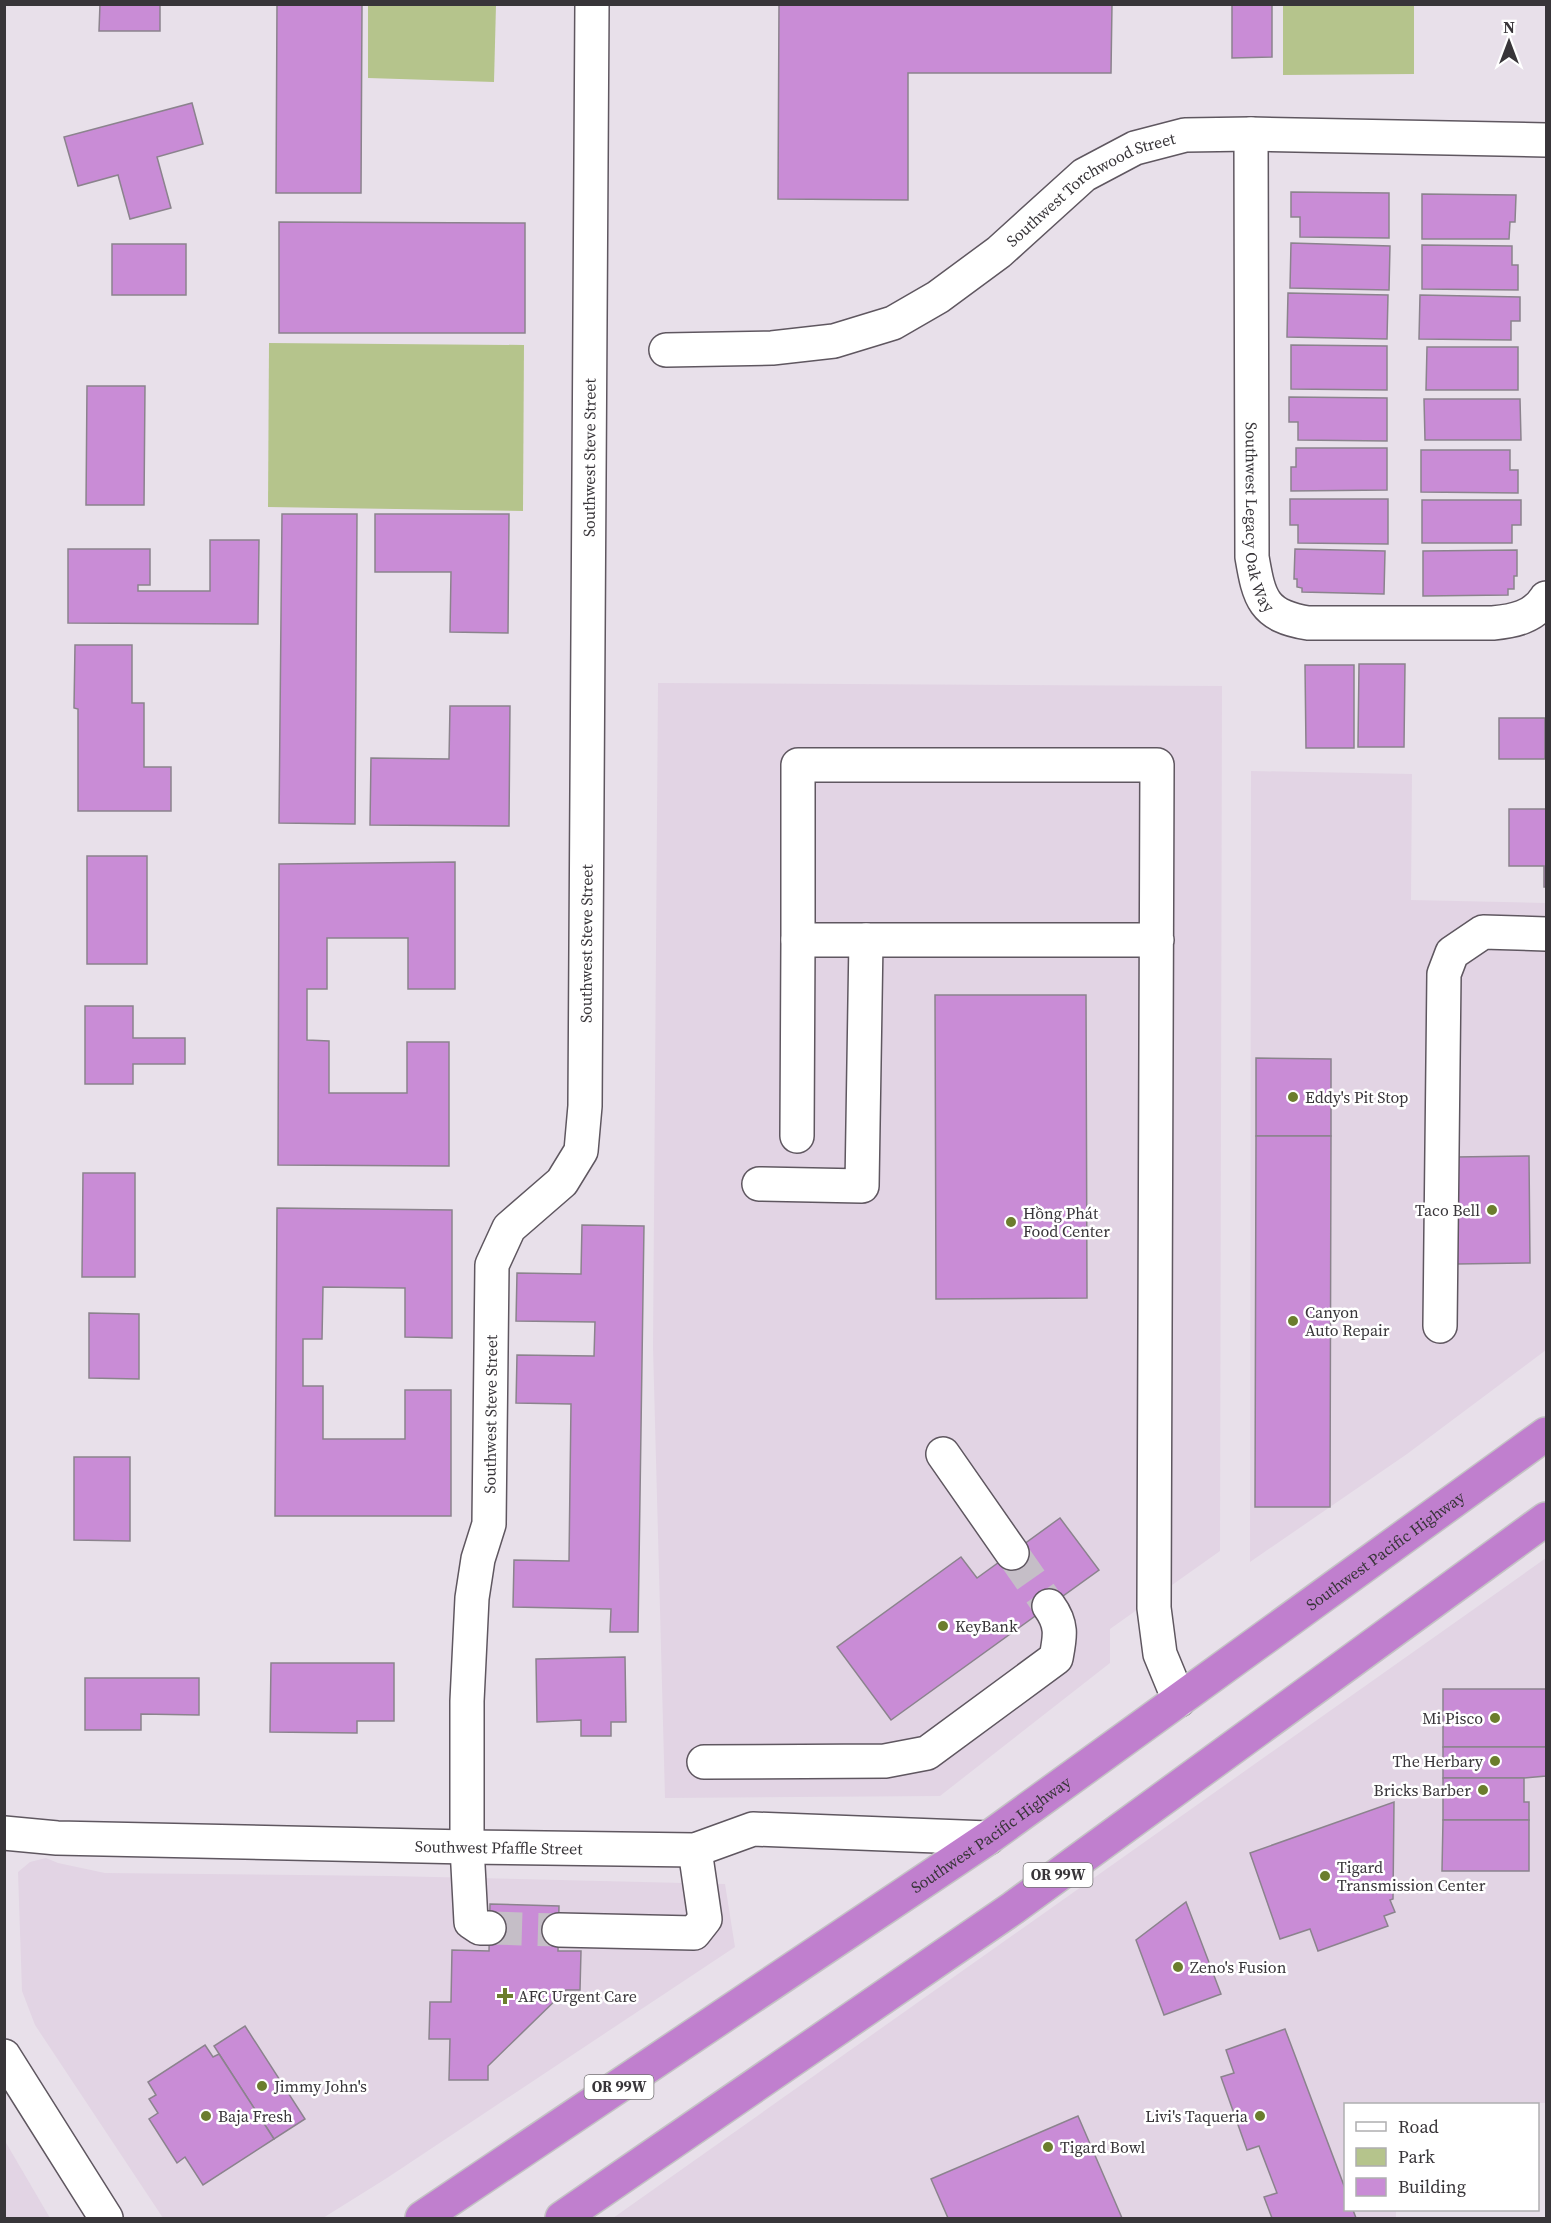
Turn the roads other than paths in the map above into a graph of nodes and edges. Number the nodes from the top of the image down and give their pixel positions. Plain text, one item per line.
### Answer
1 (592, 4) edge
2 (1251, 134) junction
3 (1546, 140) edge
4 (666, 350) dead end
5 (1546, 598) edge
6 (1546, 934) edge
7 (798, 940) junction
8 (866, 940) junction
9 (1157, 940) junction
10 (797, 1136) dead end
11 (759, 1184) dead end
12 (1440, 1326) dead end
13 (1546, 1434) edge
14 (943, 1454) dead end
15 (1546, 1520) edge
16 (1012, 1553) tunnel mouth
17 (1049, 1606) tunnel mouth
18 (1179, 1700) junction
19 (704, 1762) dead end
20 (4, 1833) edge
21 (988, 1838) junction
22 (467, 1847) junction
23 (695, 1850) junction
24 (489, 1928) tunnel mouth
25 (559, 1930) tunnel mouth
26 (4, 2056) edge
27 (106, 2218) edge
28 (422, 2218) edge
29 (561, 2218) edge

1 - 22 street, Southwest Steve Street
2 - 3 street, Southwest Torchwood Street
2 - 4 street, Southwest Torchwood Street
2 - 5 street, Southwest Legacy Oak Way
6 - 12 street
7 - 8 street
7 - 9 street
7 - 10 street
8 - 9 street
8 - 11 street
9 - 18 street
13 - 18 highway, Southwest Pacific Highway / OR 99W
14 - 16 street
15 - 29 highway, OR 99W
17 - 19 street
18 - 21 highway, Southwest Pacific Highway / OR 99W
20 - 22 street, Southwest Pfaffle Street
21 - 23 street, Southwest Pfaffle Street
21 - 28 highway, Southwest Pacific Highway / OR 99W
22 - 23 street, Southwest Pfaffle Street
22 - 24 street, Southwest Steve Street
23 - 25 street
26 - 27 street

